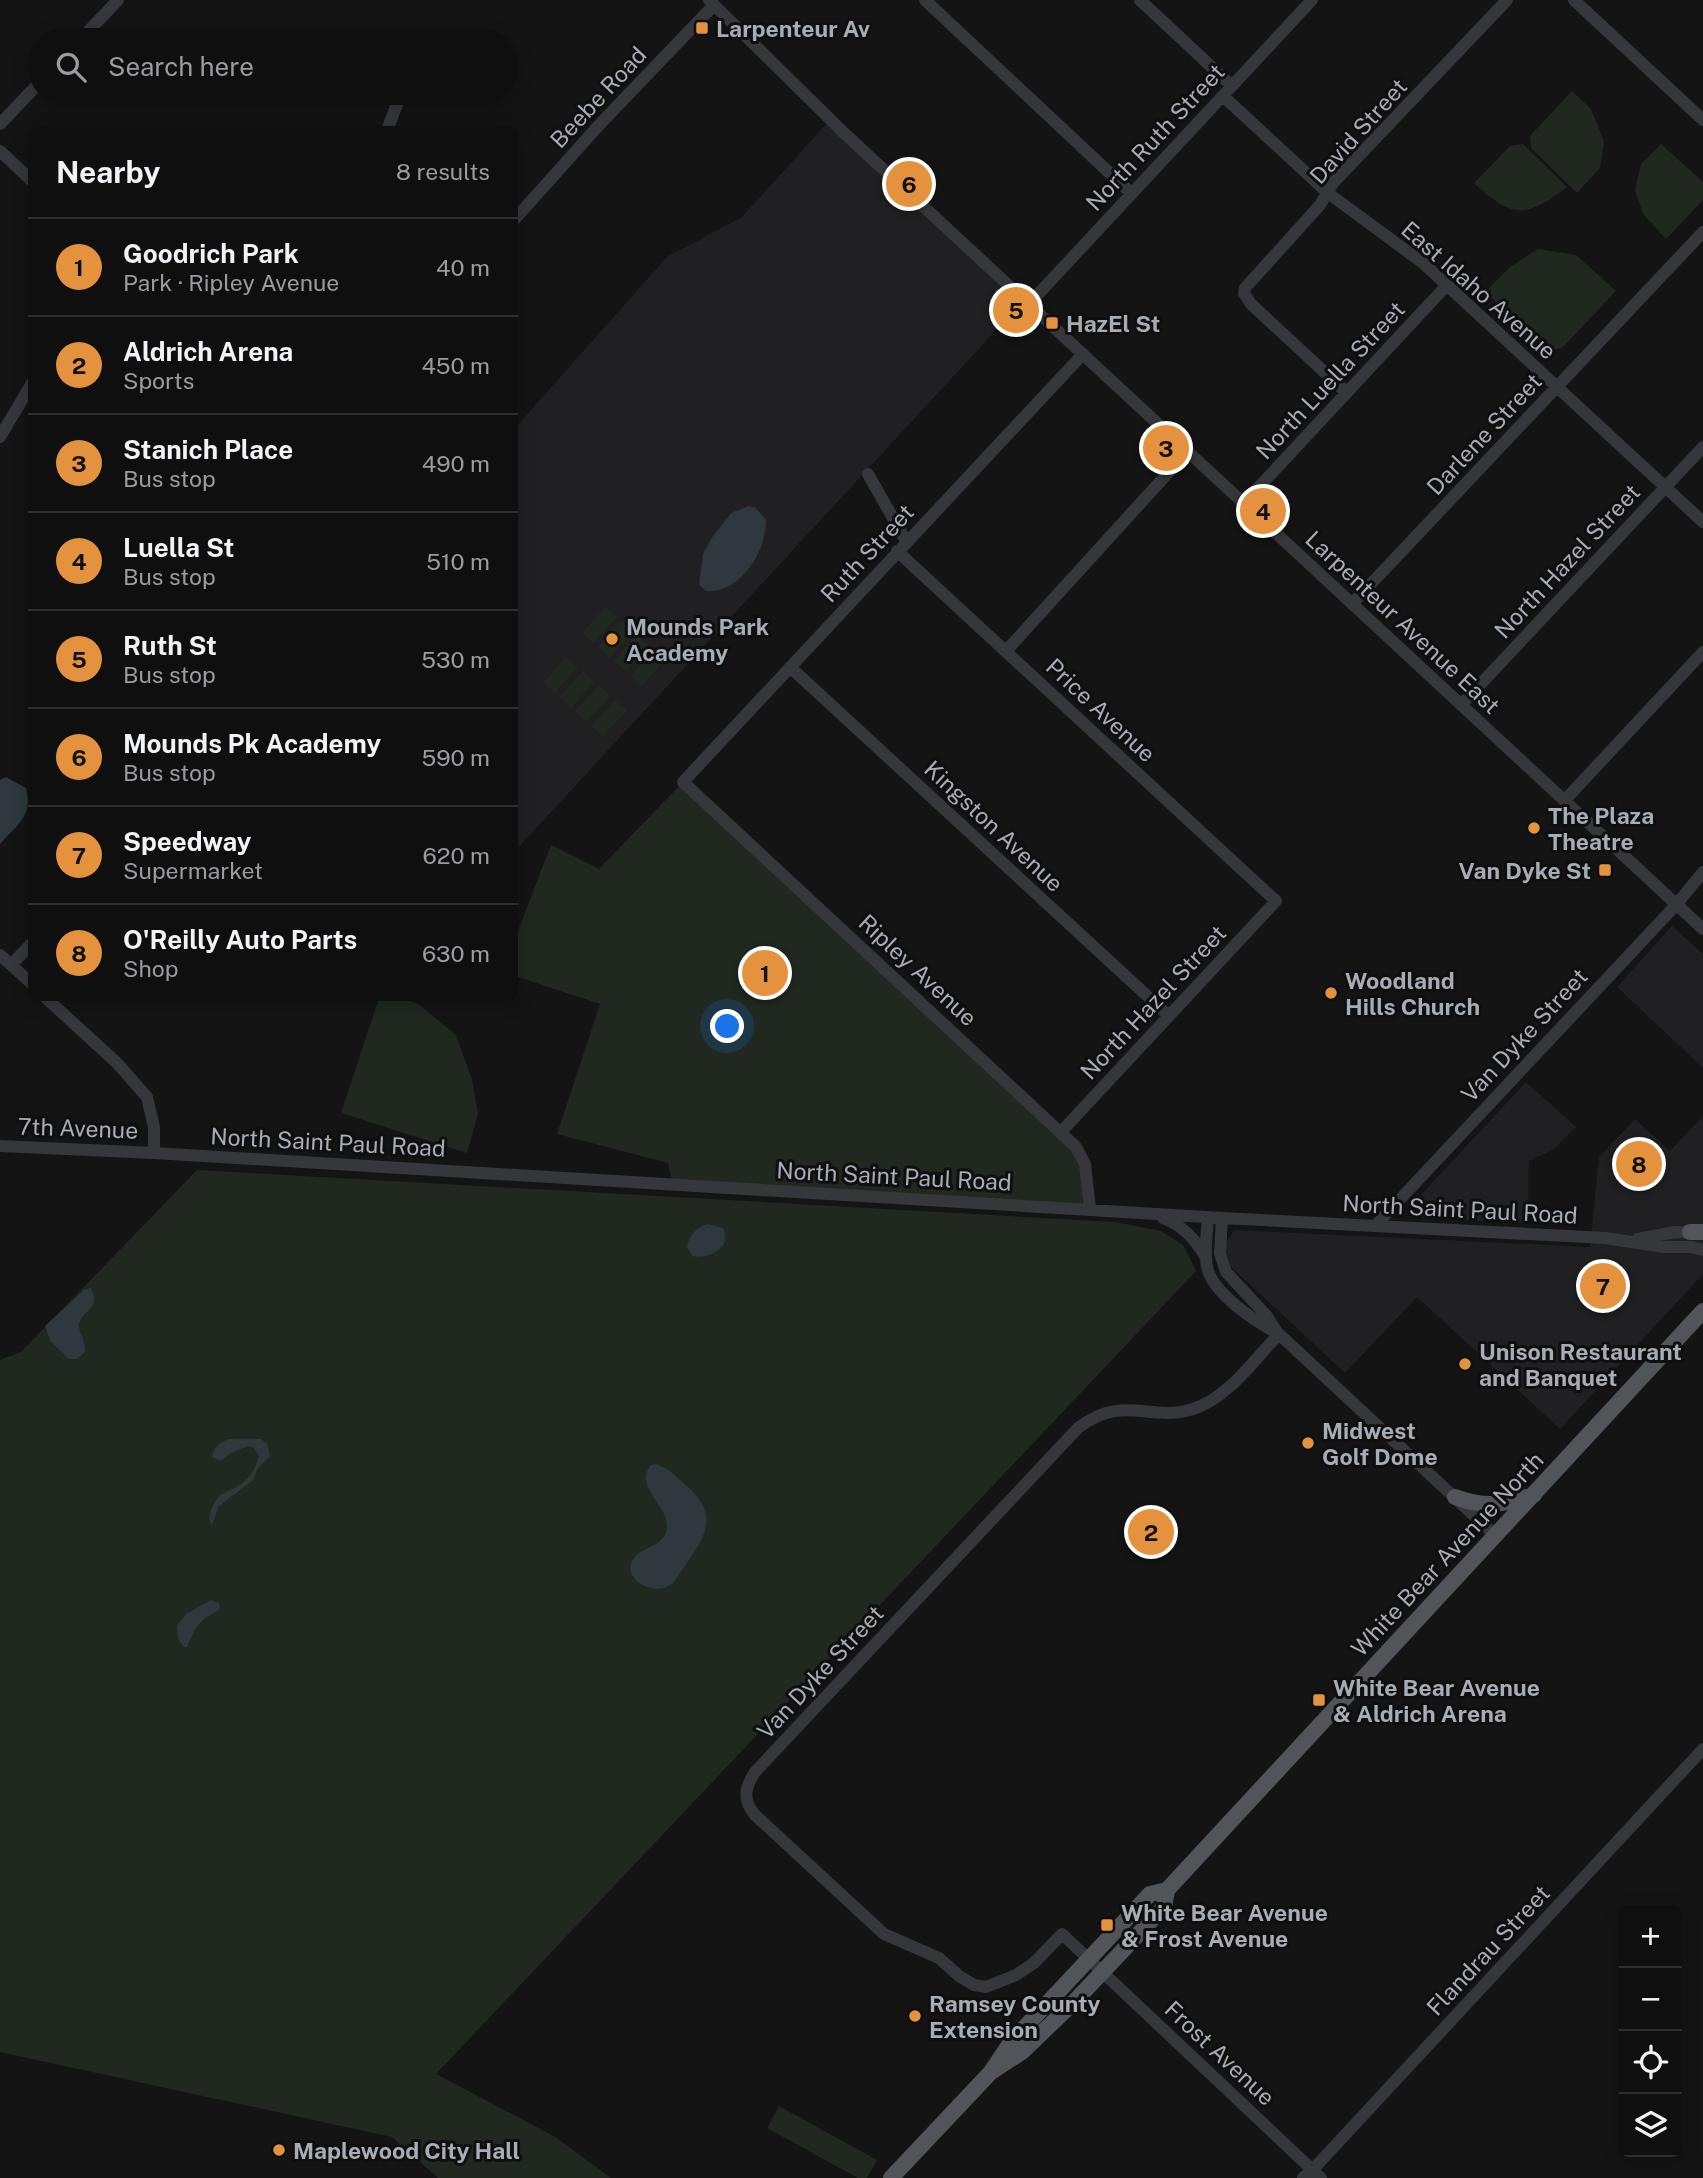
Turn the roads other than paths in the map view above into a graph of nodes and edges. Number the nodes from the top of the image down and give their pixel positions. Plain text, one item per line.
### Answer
1 (118, 0) edge
2 (925, 0) edge
3 (1140, 0) edge
4 (1312, 0) edge
5 (1507, 0) edge
6 (1574, 0) edge
7 (711, 3) edge
8 (91, 28) edge
9 (1228, 91) junction
10 (28, 95) edge
11 (397, 105) edge
12 (1703, 120) edge
13 (0, 124) edge
14 (389, 126) edge
15 (0, 151) edge
16 (28, 177) edge
17 (1131, 193) junction
18 (1328, 193) junction
19 (518, 216) edge
20 (1703, 232) edge
21 (1447, 285) junction
22 (1028, 304) junction
23 (1083, 354) junction
24 (1558, 387) junction
25 (28, 390) edge
26 (1347, 393) junction
27 (0, 438) edge
28 (1703, 447) edge
29 (1188, 451) junction
30 (868, 474) dead end
31 (1665, 487) junction
32 (1244, 503) junction
33 (1703, 522) edge
34 (901, 546) junction
35 (1352, 604) junction
36 (1006, 651) junction
37 (1703, 652) edge
38 (790, 667) junction
39 (1461, 705) junction
40 (683, 782) joint
41 (1564, 801) junction
42 (1703, 872) edge
43 (1276, 901) joint
44 (1676, 905) junction
45 (1703, 929) edge
46 (28, 947) edge
47 (0, 955) edge
48 (11, 965) junction
49 (28, 980) edge
50 (49, 1001) edge
51 (1169, 1016) junction
52 (1061, 1132) junction
53 (0, 1146) edge
54 (154, 1153) junction
55 (1090, 1209) junction
56 (1149, 1213) junction
57 (1208, 1217) junction
58 (1222, 1218) junction
59 (1375, 1226) junction
60 (1699, 1233) edge
61 (1632, 1241) junction
62 (1703, 1250) edge
63 (1206, 1258) junction
64 (1703, 1311) edge
65 (1279, 1334) junction
66 (1534, 1495) junction
67 (1455, 1497) junction
68 (1496, 1536) junction
69 (1703, 1749) edge
70 (1167, 1889) junction
71 (1089, 1959) junction
72 (1102, 1972) junction
73 (991, 2072) junction
74 (1312, 2175) edge
75 (891, 2178) edge

1 - 8 street
2 - 17 street
3 - 9 street, East Idaho Avenue
4 - 9 street, North Ruth Street
5 - 18 street, David Street
6 - 12 street
7 - 19 street, Beebe Road
7 - 22 street, Larpenteur Avenue East
9 - 17 street, North Ruth Street
9 - 18 street, East Idaho Avenue
10 - 13 street
11 - 14 street
15 - 16 street
17 - 22 street, North Ruth Street
18 - 21 street, East Idaho Avenue
18 - 26 street, David Street
20 - 24 street, Darlene Street
21 - 24 street, East Idaho Avenue
21 - 26 street, North Luella Street
22 - 23 street, Larpenteur Avenue East
23 - 29 street, Larpenteur Avenue East
23 - 34 street, Ruth Street
24 - 31 street, East Idaho Avenue
24 - 35 street, Darlene Street
25 - 27 street
26 - 32 street, North Luella Street
28 - 31 street, North Hazel Street
29 - 32 street, Larpenteur Avenue East
29 - 36 street
30 - 34 street, Price Avenue
31 - 33 street, East Idaho Avenue
31 - 39 street, North Hazel Street
32 - 35 street, Larpenteur Avenue East
34 - 36 street, Price Avenue
34 - 38 street, Ruth Street
35 - 39 street, Larpenteur Avenue East
36 - 43 street, Price Avenue
37 - 41 street
38 - 40 street, Ruth Street
38 - 51 street, Kingston Avenue
39 - 41 street, Larpenteur Avenue East
40 - 52 street, Ripley Avenue
41 - 44 street, Larpenteur Avenue East
42 - 44 street, Van Dyke Street
43 - 51 street, North Hazel Street
44 - 45 street, Larpenteur Avenue East
44 - 59 street, Van Dyke Street
46 - 48 street
47 - 48 street
48 - 49 street
50 - 54 street
51 - 52 street, North Hazel Street
52 - 55 street, Ripley Avenue
53 - 54 street, 7th Avenue
54 - 55 street, North Saint Paul Road
55 - 56 street, North Saint Paul Road
56 - 57 street, North Saint Paul Road
56 - 63 street
57 - 58 street, North Saint Paul Road
57 - 63 street
58 - 59 street, North Saint Paul Road
58 - 65 street
59 - 61 street, North Saint Paul Road
60 - 61 street, North Saint Paul Road
61 - 62 street, North Saint Paul Road
63 - 65 street
64 - 66 main road, White Bear Avenue North
65 - 67 street
65 - 71 street, Van Dyke Street
66 - 67 main road
66 - 68 main road, White Bear Avenue North
67 - 68 street
68 - 70 main road, White Bear Avenue North
69 - 74 street, Flandrau Street
70 - 71 main road, White Bear Avenue North
70 - 72 main road, White Bear Avenue North
71 - 72 street, Frost Avenue
71 - 73 main road, White Bear Avenue North
72 - 73 main road, White Bear Avenue North
72 - 74 street, Frost Avenue
73 - 75 main road, White Bear Avenue North

